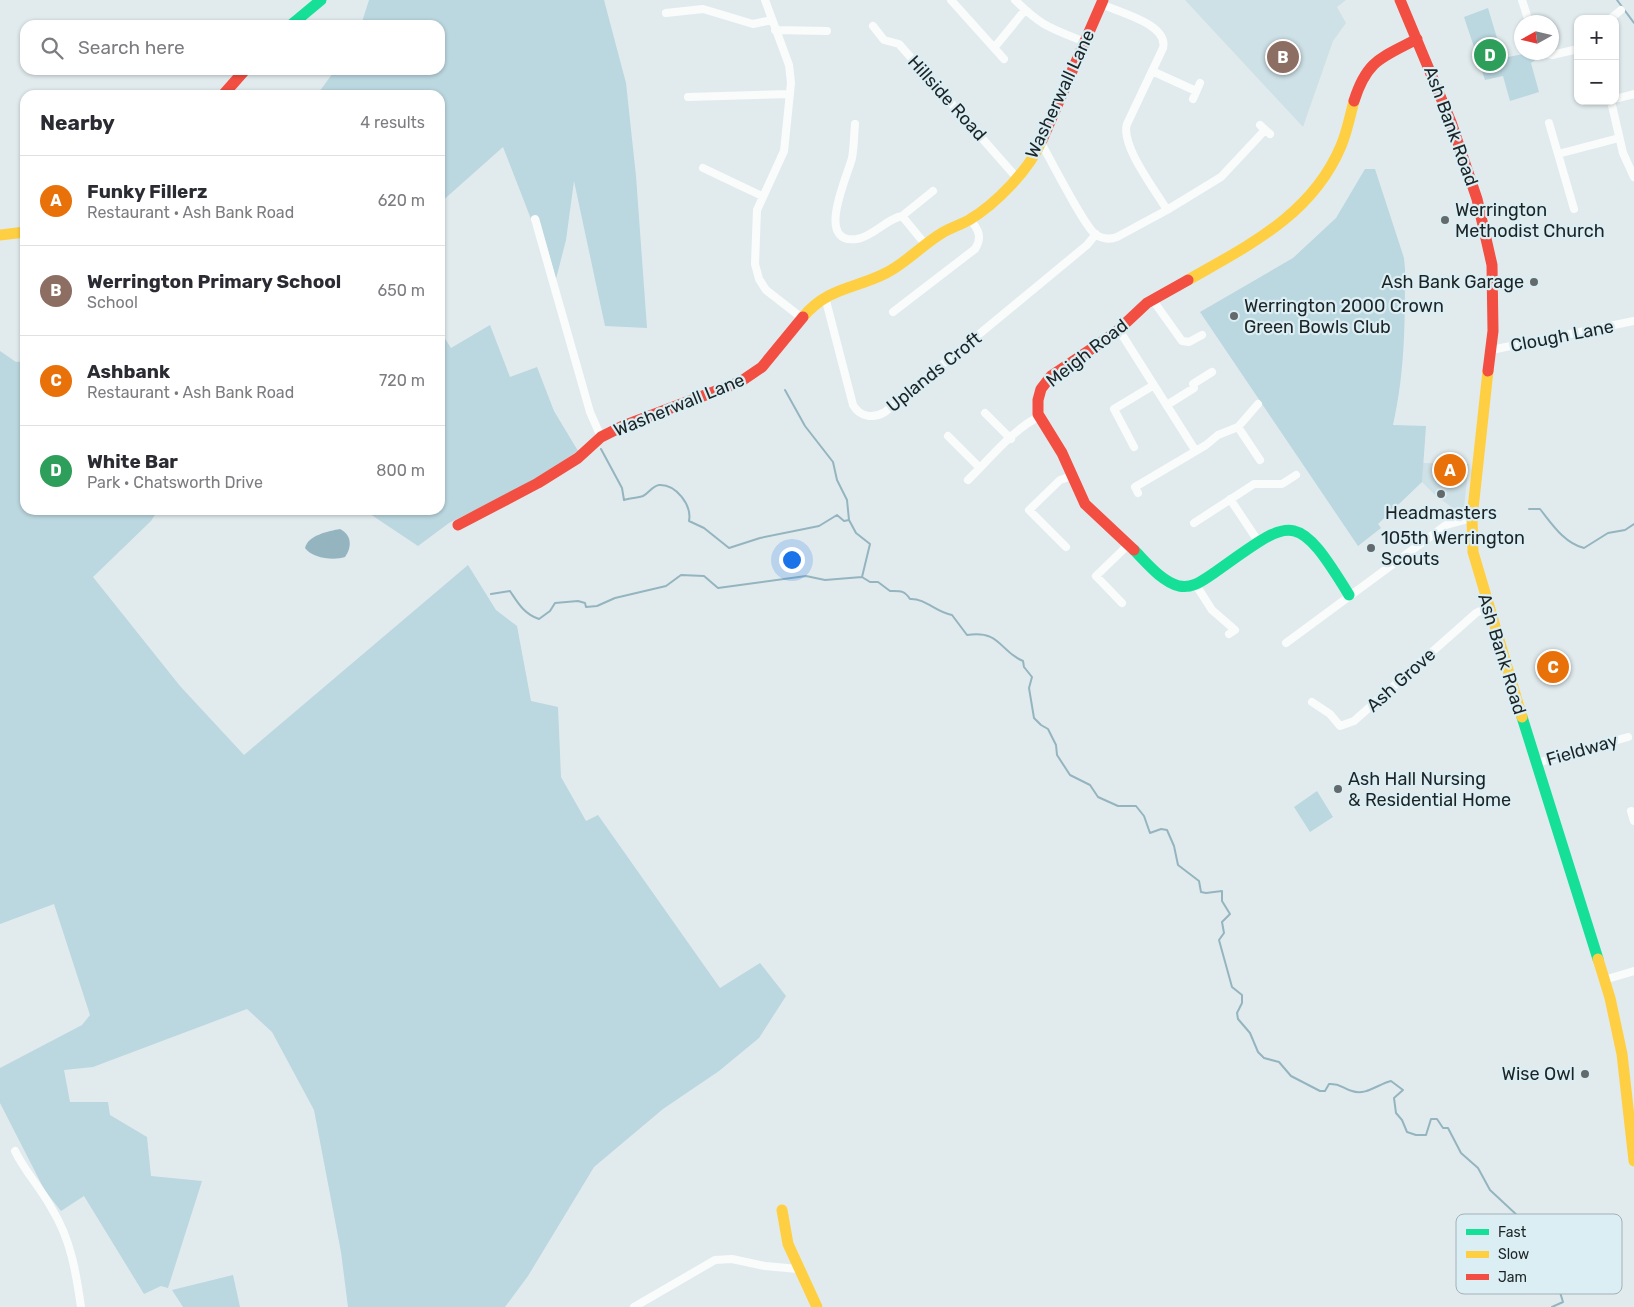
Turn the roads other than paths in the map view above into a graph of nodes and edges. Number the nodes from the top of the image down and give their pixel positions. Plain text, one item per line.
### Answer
1 (321, 0) edge
2 (765, 0) edge
3 (951, 0) edge
4 (1015, 0) edge
5 (1400, 0) edge
6 (1522, 0) edge
7 (1102, 2) edge
8 (1024, 10) junction
9 (672, 15) dead end
10 (1527, 15) edge
11 (297, 20) edge
12 (772, 20) junction
13 (873, 26) dead end
14 (775, 30) junction
15 (827, 31) dead end
16 (1417, 39) junction
17 (1085, 42) junction
18 (994, 48) junction
19 (1574, 50) edge
20 (1559, 53) edge
21 (1004, 59) dead end
22 (1152, 71) junction
23 (241, 75) edge
24 (1200, 83) dead end
25 (227, 90) edge
26 (790, 94) junction
27 (1634, 94) edge
28 (688, 97) dead end
29 (1619, 98) edge
30 (1612, 105) edge
31 (1549, 123) dead end
32 (855, 124) dead end
33 (1265, 130) dead end
34 (1619, 138) junction
35 (1041, 143) junction
36 (1558, 154) junction
37 (1631, 165) edge
38 (703, 168) dead end
39 (1634, 177) edge
40 (1017, 178) junction
41 (934, 191) dead end
42 (762, 196) junction
43 (1574, 209) dead end
44 (1167, 210) junction
45 (902, 216) junction
46 (535, 219) dead end
47 (970, 219) junction
48 (20, 233) edge
49 (1096, 234) junction
50 (0, 235) edge
51 (925, 244) junction
52 (825, 297) junction
53 (1152, 299) junction
54 (893, 312) dead end
55 (802, 318) junction
56 (1634, 321) edge
57 (1119, 330) junction
58 (1202, 335) dead end
59 (1491, 350) junction
60 (1212, 372) dead end
61 (1154, 385) junction
62 (1258, 404) dead end
63 (1167, 405) junction
64 (985, 413) dead end
65 (1039, 417) junction
66 (1238, 427) junction
67 (948, 436) dead end
68 (601, 437) junction
69 (1011, 439) junction
70 (1134, 447) dead end
71 (1195, 450) junction
72 (1260, 460) dead end
73 (980, 468) junction
74 (1296, 475) dead end
75 (1072, 476) junction
76 (968, 480) dead end
77 (1138, 493) dead end
78 (1230, 499) junction
79 (1472, 518) junction
80 (1194, 523) dead end
81 (458, 525) dead end
82 (1258, 540) junction
83 (1129, 544) junction
84 (1066, 547) dead end
85 (1196, 585) junction
86 (1349, 595) junction
87 (1122, 603) dead end
88 (1488, 607) junction
89 (1229, 634) dead end
90 (1286, 643) dead end
91 (1312, 702) dead end
92 (1628, 737) dead end
93 (1537, 763) junction
94 (1631, 812) dead end
95 (1634, 821) edge
96 (1634, 971) edge
97 (1604, 980) junction
98 (15, 1151) dead end
99 (1634, 1161) edge
100 (782, 1210) dead end
101 (798, 1268) junction
102 (81, 1307) edge
103 (634, 1307) edge
104 (817, 1307) edge

1 - 11 main road
2 - 12 street
3 - 18 street
4 - 8 street
5 - 16 main road, Ash Bank Road
6 - 10 street
7 - 17 main road, Washerwall Lane
7 - 22 street
8 - 17 street
8 - 18 street
9 - 12 street
12 - 14 street
13 - 40 street, Hillside Road
14 - 15 street
14 - 26 street
16 - 53 main road, Meigh Road
16 - 59 main road, Ash Bank Road
17 - 35 main road, Washerwall Lane
18 - 21 street
19 - 20 street
22 - 24 street
22 - 44 street
23 - 25 main road
26 - 28 street
26 - 42 street
27 - 29 street
30 - 34 street
31 - 36 street
32 - 45 street
33 - 44 street
34 - 36 street
34 - 37 street
35 - 40 main road, Washerwall Lane
35 - 49 street
36 - 43 street
37 - 39 street
38 - 42 street
40 - 47 main road, Washerwall Lane
41 - 45 street
42 - 55 street
44 - 49 street
45 - 51 street
46 - 68 street
47 - 51 main road, Washerwall Lane
47 - 54 street
48 - 50 main road
49 - 52 street, Uplands Croft
51 - 52 main road, Washerwall Lane
52 - 55 main road, Washerwall Lane
53 - 57 main road, Meigh Road
53 - 58 street
55 - 68 main road, Washerwall Lane
56 - 59 street, Clough Lane
57 - 61 street
57 - 65 main road, Meigh Road
59 - 79 main road, Ash Bank Road
60 - 63 street
61 - 63 street
61 - 70 street
62 - 66 street
63 - 71 street
64 - 69 street
65 - 69 street
65 - 75 main road
66 - 71 street
66 - 72 street
67 - 73 street
68 - 81 main road, Washerwall Lane
69 - 73 street
71 - 77 street
73 - 76 street
74 - 78 street
75 - 83 main road
75 - 84 street
78 - 80 street
78 - 82 street
79 - 86 street
79 - 88 main road, Ash Bank Road
82 - 85 main road
82 - 86 main road
83 - 85 main road
83 - 87 street
85 - 89 street
86 - 90 street
88 - 91 street, Ash Grove
88 - 93 main road, Ash Bank Road
92 - 93 street, Fieldway
93 - 97 main road, Ash Bank Road
94 - 95 street
96 - 97 street
97 - 99 main road, Ash Bank Road
98 - 102 street
100 - 101 main road
101 - 103 street
101 - 104 main road

